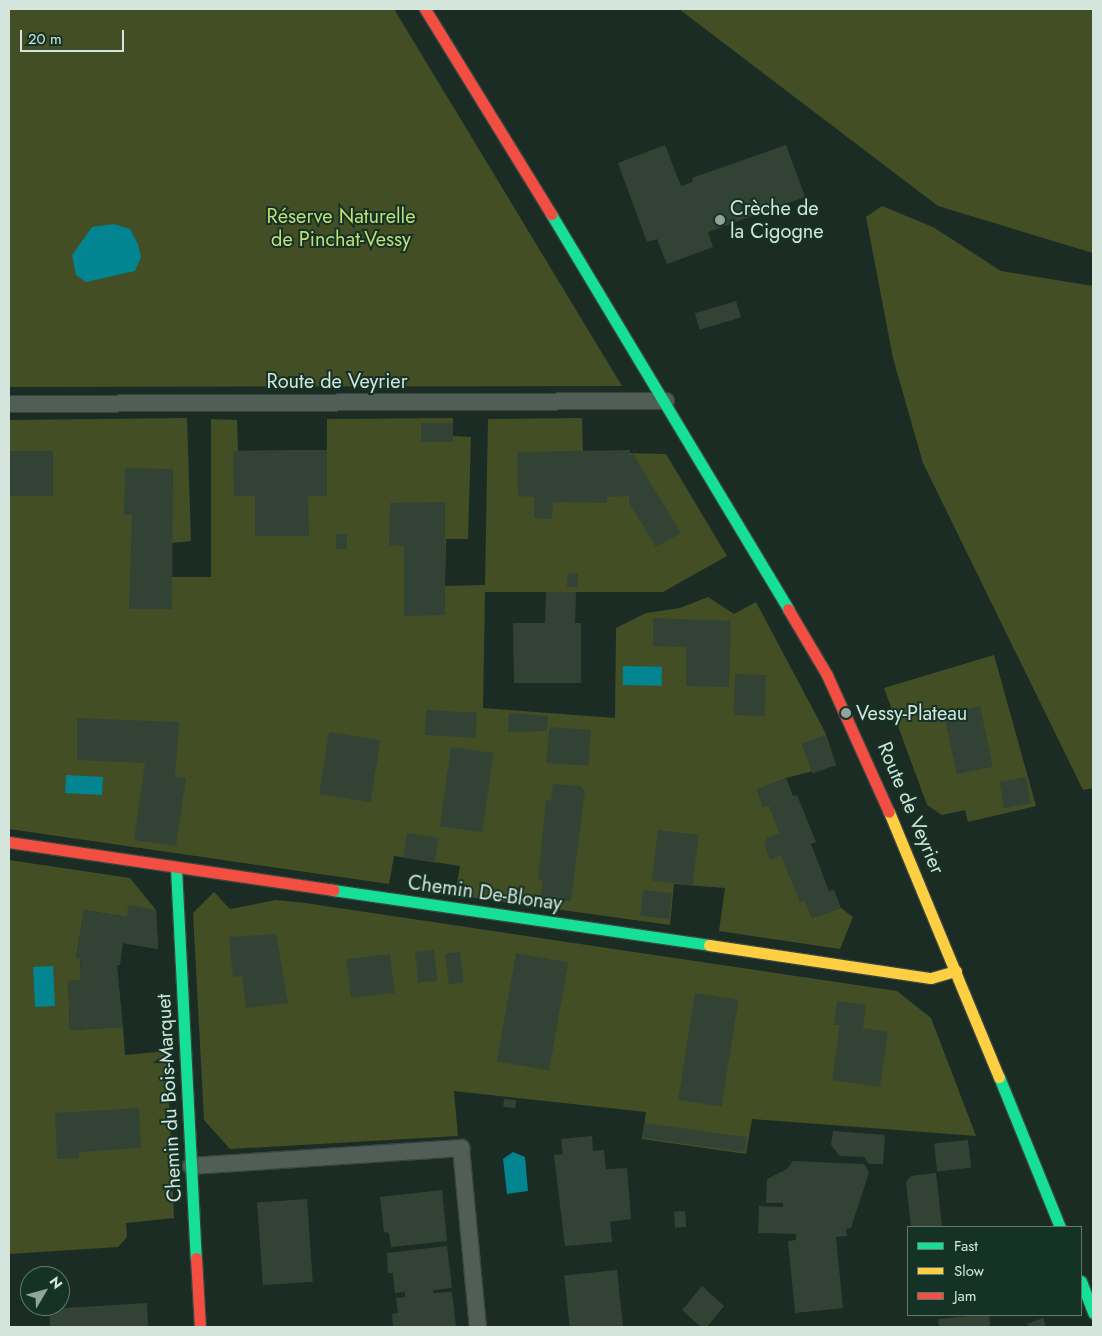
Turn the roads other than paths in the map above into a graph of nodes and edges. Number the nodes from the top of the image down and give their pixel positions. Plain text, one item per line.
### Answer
1 (425, 9) edge
2 (666, 401) junction
3 (9, 404) edge
4 (9, 842) edge
5 (176, 868) junction
6 (956, 971) junction
7 (192, 1166) junction
8 (1060, 1226) edge
9 (1082, 1284) edge
10 (1093, 1313) edge
11 (200, 1327) edge
12 (478, 1327) edge

1 - 2 street, Route de Veyrier
2 - 3 lane, Route de Veyrier
2 - 6 street, Route de Veyrier
4 - 5 street, Chemin De-Blonay
5 - 6 street, Chemin De-Blonay
5 - 7 street, Chemin du Bois-Marquet
6 - 8 street, Route de Veyrier
7 - 11 street, Chemin du Bois-Marquet
7 - 12 lane
9 - 10 street

